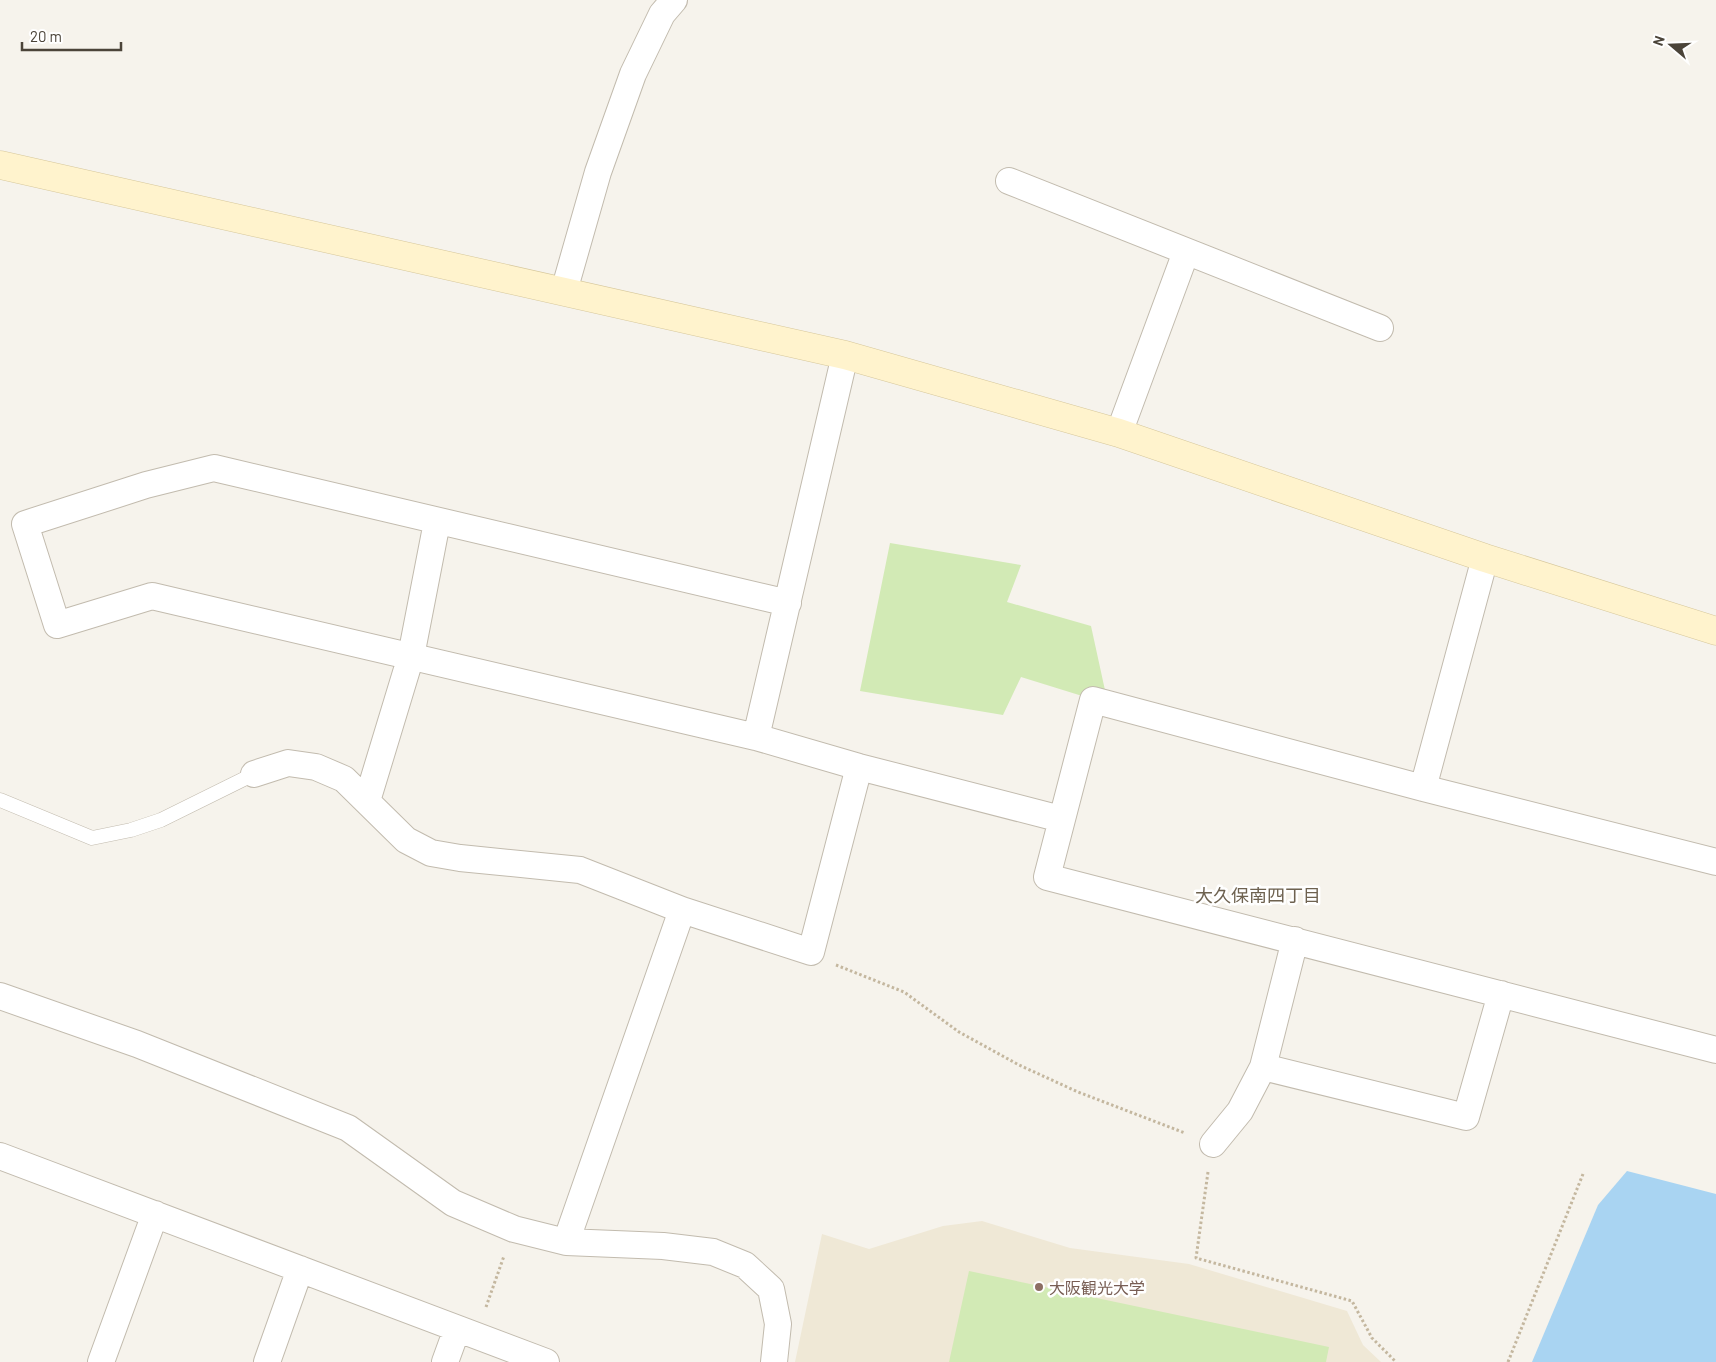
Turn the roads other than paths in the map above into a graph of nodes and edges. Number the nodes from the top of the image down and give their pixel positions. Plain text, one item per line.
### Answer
1 (674, 0) edge
2 (0, 165) edge
3 (1009, 181) dead end
4 (1186, 252) junction
5 (564, 291) junction
6 (1380, 328) dead end
7 (845, 355) junction
8 (1119, 433) junction
9 (437, 522) junction
10 (1485, 558) junction
11 (788, 603) junction
12 (1716, 631) edge
13 (411, 656) junction
14 (756, 737) junction
15 (859, 767) junction
16 (254, 774) joint
17 (1422, 788) junction
18 (0, 800) edge
19 (366, 801) junction
20 (1061, 818) junction
21 (1716, 862) edge
22 (682, 910) junction
23 (1295, 940) junction
24 (1501, 994) junction
25 (0, 996) edge
26 (1716, 1050) edge
27 (1263, 1067) junction
28 (1213, 1144) road end
29 (0, 1157) edge
30 (155, 1214) junction
31 (566, 1242) junction
32 (300, 1269) junction
33 (466, 1332) junction
34 (101, 1362) edge
35 (267, 1362) edge
36 (444, 1362) edge
37 (546, 1362) edge
38 (774, 1362) edge

1 - 5 street
2 - 5 street
3 - 4 street
4 - 6 street
4 - 8 street
5 - 7 street
7 - 8 street
7 - 11 street
8 - 10 street
9 - 11 street
9 - 13 street
9 - 13 street
10 - 12 street
10 - 17 street
11 - 14 street
13 - 14 street
13 - 19 street
14 - 15 street
15 - 20 street
15 - 22 street
16 - 18 lane
16 - 19 street
17 - 20 street
17 - 21 street
19 - 22 street
20 - 23 street
22 - 31 street
23 - 24 street
23 - 27 street
24 - 26 street
24 - 27 street
25 - 31 street
27 - 28 street
29 - 30 street
30 - 32 street
30 - 34 street
31 - 38 street
32 - 33 street
32 - 35 street
33 - 36 street
33 - 37 street

